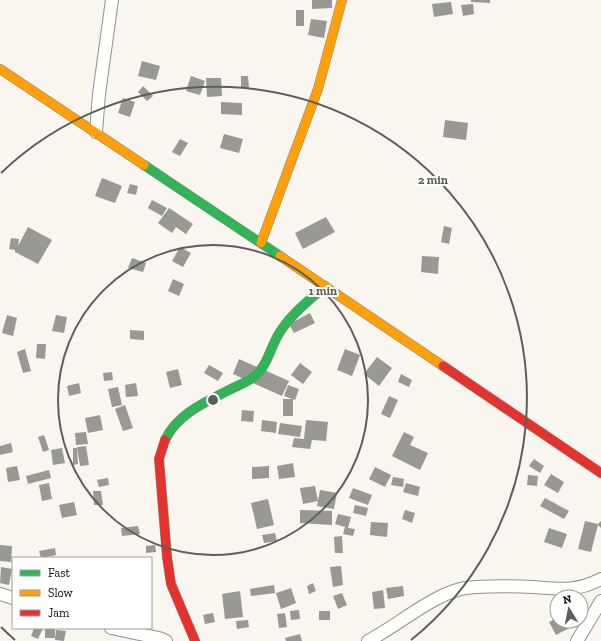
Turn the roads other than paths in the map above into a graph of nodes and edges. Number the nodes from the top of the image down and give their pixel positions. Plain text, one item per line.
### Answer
1 (112, 0) edge
2 (342, 0) edge
3 (0, 69) edge
4 (96, 132) junction
5 (261, 243) junction
6 (325, 286) junction
7 (601, 473) edge
8 (601, 579) edge
9 (0, 594) edge
10 (12, 598) edge
11 (601, 600) edge
12 (116, 629) edge
13 (166, 641) edge
14 (195, 641) edge
15 (368, 641) edge
16 (577, 641) edge

1 - 4 street
2 - 5 main road
3 - 4 main road
4 - 5 main road
5 - 6 main road
6 - 7 main road
6 - 14 main road
8 - 15 street
9 - 10 street
11 - 16 street
12 - 13 street

